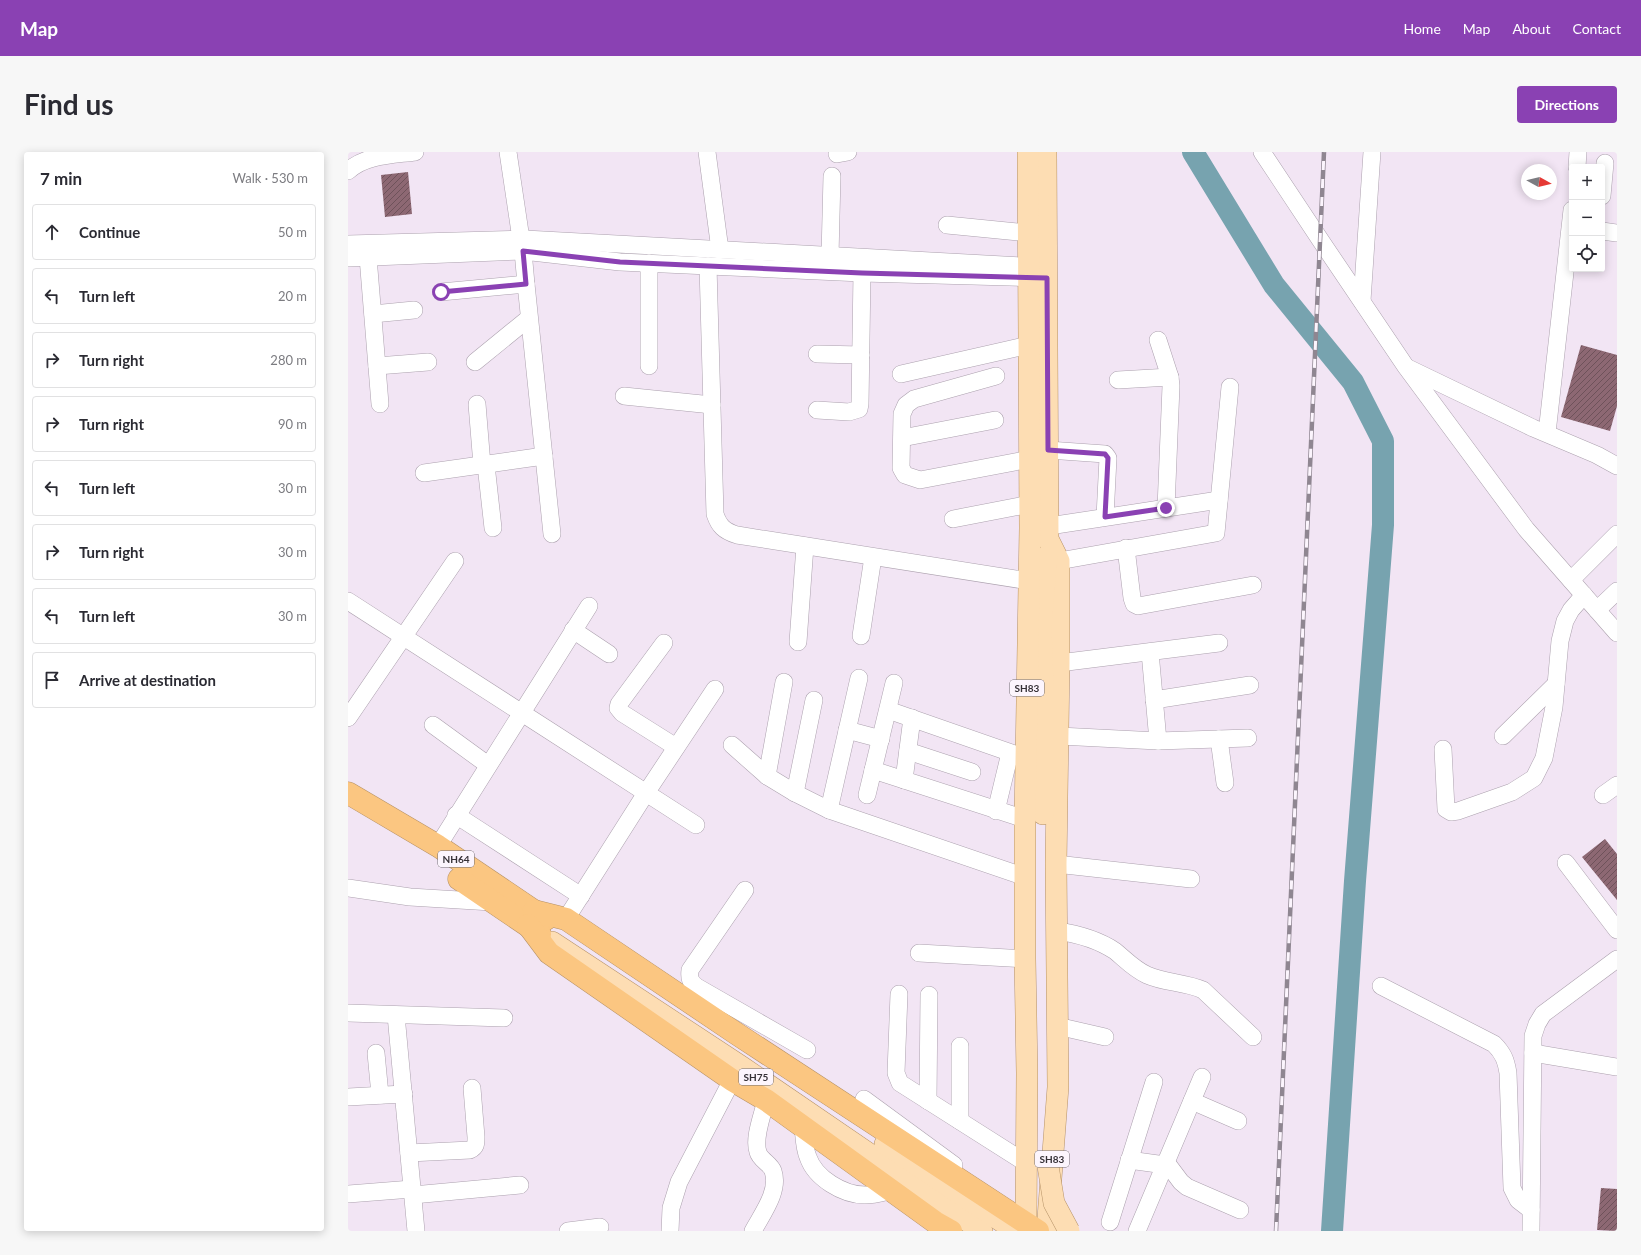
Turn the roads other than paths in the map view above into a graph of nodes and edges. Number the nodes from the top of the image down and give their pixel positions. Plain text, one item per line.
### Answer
1 (415, 152) edge
2 (508, 152) edge
3 (707, 152) edge
4 (1028, 152) edge
5 (1046, 152) edge
6 (1372, 152) edge
7 (1578, 152) edge
8 (1269, 157) edge
9 (1577, 164) edge
10 (348, 171) edge
11 (832, 176) dead end
12 (947, 225) dead end
13 (1605, 231) edge
14 (1029, 233) junction
15 (1617, 233) edge
16 (1569, 236) edge
17 (348, 244) edge
18 (522, 245) junction
19 (720, 250) junction
20 (830, 256) junction
21 (368, 257) junction
22 (348, 258) edge
23 (649, 263) junction
24 (708, 266) junction
25 (862, 273) junction
26 (1038, 273) junction
27 (526, 284) junction
28 (441, 292) dead end
29 (1362, 301) junction
30 (414, 310) dead end
31 (373, 314) junction
32 (529, 318) junction
33 (1158, 340) dead end
34 (1029, 345) junction
35 (817, 354) dead end
36 (861, 355) junction
37 (428, 362) dead end
38 (475, 362) dead end
39 (377, 366) junction
40 (649, 366) dead end
41 (1406, 367) junction
42 (901, 374) dead end
43 (996, 376) dead end
44 (1170, 376) junction
45 (1118, 380) dead end
46 (1230, 387) dead end
47 (624, 396) dead end
48 (380, 404) dead end
49 (476, 404) dead end
50 (712, 405) junction
51 (817, 410) dead end
52 (995, 420) dead end
53 (1547, 433) junction
54 (902, 438) junction
55 (1048, 450) junction
56 (544, 456) junction
57 (1030, 459) junction
58 (484, 465) junction
59 (1617, 466) edge
60 (424, 473) dead end
61 (1219, 500) junction
62 (1030, 504) junction
63 (1166, 508) junction
64 (1105, 517) junction
65 (953, 519) dead end
66 (493, 528) dead end
67 (1048, 532) junction
68 (552, 534) dead end
69 (1617, 534) edge
70 (805, 546) junction
71 (1126, 548) junction
72 (873, 556) junction
73 (455, 560) dead end
74 (1059, 562) junction
75 (1571, 580) junction
76 (1029, 581) junction
77 (1253, 585) dead end
78 (1617, 591) edge
79 (1584, 595) junction
80 (348, 601) edge
81 (589, 606) dead end
82 (1597, 610) junction
83 (573, 630) junction
84 (1617, 633) edge
85 (861, 636) dead end
86 (402, 637) junction
87 (798, 642) dead end
88 (664, 643) dead end
89 (1219, 643) dead end
90 (1150, 652) junction
91 (609, 654) dead end
92 (1059, 663) junction
93 (859, 678) dead end
94 (784, 682) dead end
95 (894, 683) dead end
96 (1556, 684) junction
97 (1250, 685) dead end
98 (715, 689) dead end
99 (814, 700) dead end
100 (1154, 700) junction
101 (888, 710) junction
102 (521, 712) junction
103 (348, 718) edge
104 (912, 718) junction
105 (433, 725) dead end
106 (847, 730) junction
107 (1058, 736) junction
108 (1503, 736) dead end
109 (1248, 738) dead end
110 (881, 739) junction
111 (1219, 739) junction
112 (1158, 741) junction
113 (732, 745) dead end
114 (676, 747) junction
115 (1443, 749) dead end
116 (908, 751) junction
117 (1018, 755) junction
118 (488, 765) junction
119 (873, 770) junction
120 (972, 772) dead end
121 (767, 776) junction
122 (904, 780) junction
123 (1225, 783) dead end
124 (1617, 785) edge
125 (348, 793) edge
126 (646, 793) junction
127 (795, 793) junction
128 (867, 795) dead end
129 (1603, 795) dead end
130 (348, 809) edge
131 (829, 810) junction
132 (996, 811) junction
133 (456, 815) junction
134 (1025, 819) junction
135 (696, 825) dead end
136 (438, 846) junction
137 (1566, 863) dead end
138 (1056, 864) junction
139 (1025, 877) junction
140 (1191, 879) dead end
141 (348, 888) edge
142 (745, 890) dead end
143 (581, 896) junction
144 (492, 902) junction
145 (531, 918) junction
146 (560, 930) junction
147 (1617, 930) edge
148 (1057, 932) junction
149 (919, 953) dead end
150 (1025, 959) junction
151 (1617, 959) edge
152 (1381, 986) dead end
153 (899, 994) dead end
154 (929, 995) dead end
155 (348, 1013) edge
156 (396, 1015) junction
157 (746, 1015) junction
158 (504, 1018) dead end
159 (1057, 1026) junction
160 (737, 1034) junction
161 (1105, 1037) dead end
162 (1253, 1037) dead end
163 (960, 1046) dead end
164 (807, 1050) dead end
165 (376, 1053) dead end
166 (1533, 1053) junction
167 (1617, 1067) edge
168 (1202, 1077) dead end
169 (732, 1080) junction
170 (1154, 1082) dead end
171 (472, 1088) dead end
172 (404, 1094) junction
173 (380, 1095) junction
174 (348, 1097) edge
175 (864, 1099) dead end
176 (766, 1100) junction
177 (928, 1101) junction
178 (1192, 1101) junction
179 (960, 1121) junction
180 (1238, 1121) dead end
181 (803, 1126) junction
182 (409, 1153) junction
183 (1129, 1160) junction
184 (1026, 1163) junction
185 (1166, 1163) junction
186 (520, 1185) dead end
187 (892, 1190) junction
188 (413, 1192) junction
189 (348, 1194) edge
190 (1240, 1210) dead end
191 (1531, 1210) junction
192 (951, 1214) edge
193 (1110, 1222) dead end
194 (600, 1227) dead end
195 (1026, 1229) edge
196 (416, 1231) edge
197 (568, 1231) edge
198 (670, 1231) edge
199 (753, 1231) edge
200 (982, 1231) edge
201 (1047, 1231) edge
202 (1070, 1231) edge
203 (1137, 1231) edge
204 (1531, 1231) edge

1 - 10 street
2 - 18 street
3 - 19 street
4 - 14 main road, SH83
5 - 26 main road, SH83
6 - 29 street
7 - 9 street
8 - 29 street
11 - 20 street
12 - 14 street
13 - 15 street
14 - 26 main road, SH83
16 - 53 street
17 - 18 street
18 - 19 street
18 - 21 street
18 - 23 street
18 - 27 street
19 - 20 street
20 - 26 street
21 - 22 street
21 - 31 street
23 - 24 street
23 - 40 street
24 - 25 street
24 - 50 street
25 - 26 street
25 - 36 street
26 - 34 main road, SH83
26 - 55 main road, SH83
27 - 28 street
27 - 32 street
29 - 41 street
30 - 31 street
31 - 39 street
32 - 38 street
32 - 56 street
33 - 44 street
34 - 42 street
34 - 57 main road, SH83
35 - 36 street
36 - 51 street
37 - 39 street
39 - 48 street
41 - 53 street
41 - 75 street
43 - 54 street
44 - 45 street
44 - 63 street
46 - 61 street
47 - 50 street
49 - 58 street
50 - 70 street
52 - 54 street
53 - 59 street
54 - 57 street
55 - 64 street
55 - 67 main road, SH83
56 - 58 street
56 - 68 street
57 - 62 main road, SH83
58 - 60 street
58 - 66 street
61 - 63 street
61 - 71 street
62 - 65 street
62 - 76 main road, SH83
63 - 64 street
64 - 67 street
67 - 74 main road, SH83
67 - 202 main road, bridge
69 - 75 street
70 - 72 street
70 - 87 street
71 - 74 street
71 - 77 street
72 - 76 street
72 - 85 street
73 - 86 street
74 - 92 main road, SH83
75 - 79 street
76 - 117 main road, SH83
78 - 82 street
79 - 82 street
79 - 96 street
80 - 86 street
81 - 83 street
82 - 84 street
83 - 91 street
83 - 102 street
86 - 102 street
86 - 103 street
88 - 114 street
89 - 90 street
90 - 92 street
90 - 100 street
92 - 107 main road, SH83
93 - 106 street
94 - 121 street
95 - 101 street
96 - 108 street
96 - 115 street
97 - 100 street
98 - 114 street
99 - 127 street
100 - 112 street
101 - 104 street
101 - 110 street
102 - 118 street
102 - 126 street
104 - 116 street
104 - 117 street
105 - 118 street
106 - 110 street
106 - 131 street
107 - 112 street
107 - 138 main road, SH83
109 - 111 street
110 - 119 street
111 - 112 street
111 - 123 street
113 - 121 street
114 - 126 street
116 - 120 street
116 - 122 street
117 - 132 street
117 - 134 main road, SH83
118 - 133 street
119 - 122 street
119 - 128 street
121 - 127 street
122 - 132 street
124 - 129 street
125 - 136 highway, NH64
126 - 135 street
126 - 143 street
127 - 131 street
130 - 144 highway, NH64
131 - 139 street
132 - 134 street
133 - 136 street
133 - 143 street
134 - 139 main road, SH83
136 - 145 highway, NH64
137 - 147 street
138 - 140 street
138 - 148 main road, SH83
139 - 150 main road, SH83
141 - 144 street
142 - 157 street
143 - 146 street
144 - 145 highway, NH64
145 - 146 highway, NH64
145 - 169 highway
146 - 160 highway
146 - 192 main road, SH75
148 - 159 main road, SH83
148 - 162 street
149 - 150 street
150 - 184 main road, SH83
151 - 166 street
152 - 191 street
153 - 177 street
154 - 177 street
155 - 156 street
156 - 158 street
156 - 172 street
157 - 160 street
157 - 164 street
159 - 161 street
159 - 201 main road, SH83
160 - 192 highway
163 - 179 street
165 - 173 street
166 - 167 street
166 - 191 street
168 - 178 street
169 - 176 highway
169 - 198 street
170 - 183 street
171 - 182 street
172 - 173 street
172 - 182 street
173 - 174 street
175 - 192 street
176 - 181 highway
176 - 199 street
177 - 179 street
178 - 180 street
178 - 185 street
179 - 184 street
181 - 187 highway
181 - 187 street
182 - 188 street
183 - 185 street
183 - 193 street
184 - 195 main road, SH83
185 - 190 street
185 - 203 street
186 - 188 street
187 - 192 highway
188 - 189 street
188 - 196 street
191 - 204 street
192 - 195 highway
192 - 200 main road, SH75
194 - 197 street

